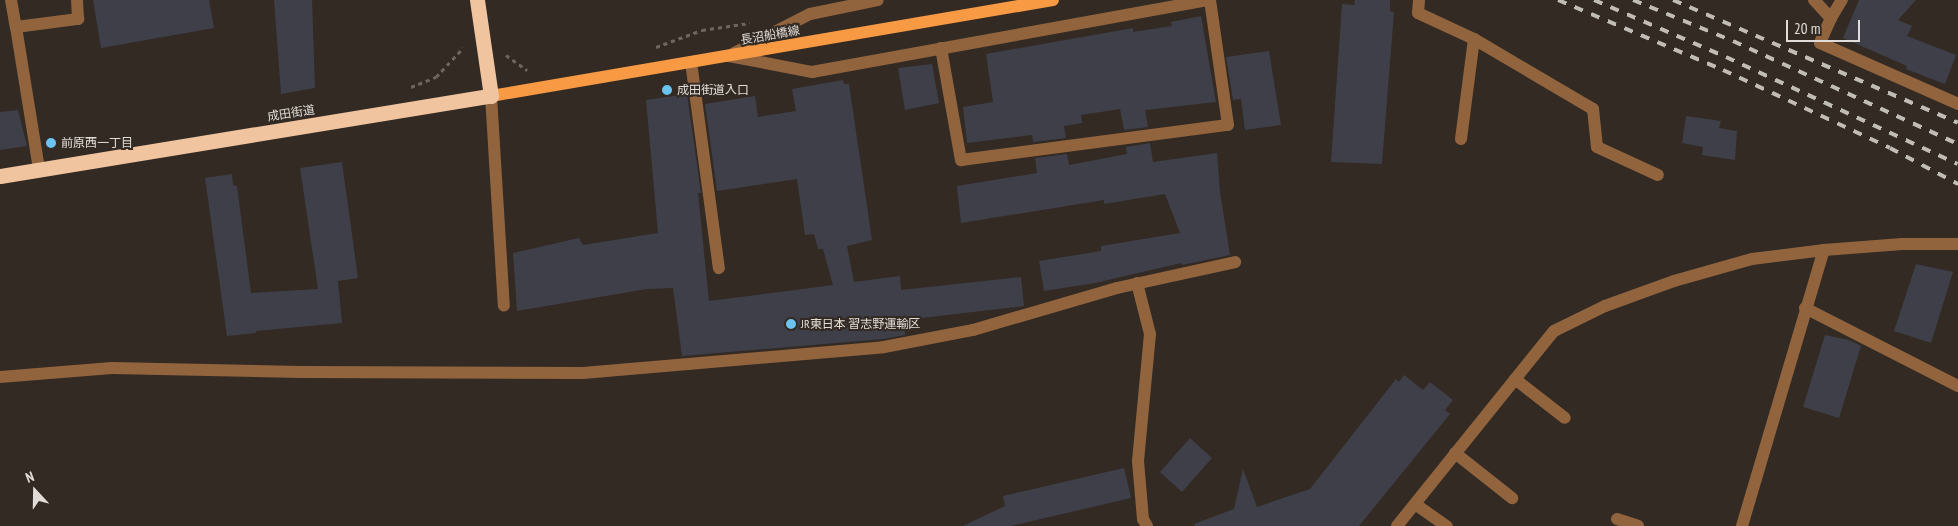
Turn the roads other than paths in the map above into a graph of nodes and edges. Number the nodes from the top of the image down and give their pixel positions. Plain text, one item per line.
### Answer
1 (11, 0) edge
2 (77, 0) edge
3 (477, 0) edge
4 (878, 0) edge
5 (1053, 0) edge
6 (1208, 0) edge
7 (1419, 0) edge
8 (1814, 0) edge
9 (1842, 0) edge
10 (1830, 18) junction
11 (16, 27) junction
12 (1474, 39) junction
13 (941, 48) junction
14 (730, 56) junction
15 (691, 62) junction
16 (491, 96) junction
17 (1958, 104) edge
18 (1461, 139) dead end
19 (39, 169) junction
20 (1658, 175) dead end
21 (0, 176) edge
22 (1958, 244) edge
23 (1824, 250) junction
24 (1236, 262) dead end
25 (719, 268) dead end
26 (1137, 283) junction
27 (504, 306) dead end
28 (1805, 308) junction
29 (0, 376) edge
30 (1515, 379) junction
31 (1958, 386) edge
32 (1565, 418) dead end
33 (1456, 453) junction
34 (1512, 498) dead end
35 (1415, 504) junction
36 (1617, 519) dead end
37 (1147, 526) edge
38 (1397, 526) edge
39 (1447, 526) edge
40 (1638, 526) edge
41 (1742, 526) edge

1 - 11 street
2 - 11 street
3 - 16 highway
4 - 14 street
5 - 14 main road, 長沼船橋線
6 - 13 street
6 - 13 street
7 - 12 street
8 - 10 street
9 - 10 street
10 - 17 street
11 - 19 street
12 - 18 street
12 - 20 street
13 - 14 street
14 - 15 main road, 長沼船橋線
15 - 16 main road, 長沼船橋線
15 - 25 street
16 - 19 highway, 成田街道
16 - 27 street
19 - 21 highway, 成田街道
22 - 23 street
23 - 28 street
23 - 30 street
24 - 26 street
26 - 29 street
26 - 37 street
28 - 31 street
28 - 41 street
30 - 32 street
30 - 33 street
33 - 34 street
33 - 35 street
35 - 38 street
35 - 39 street
36 - 40 street

